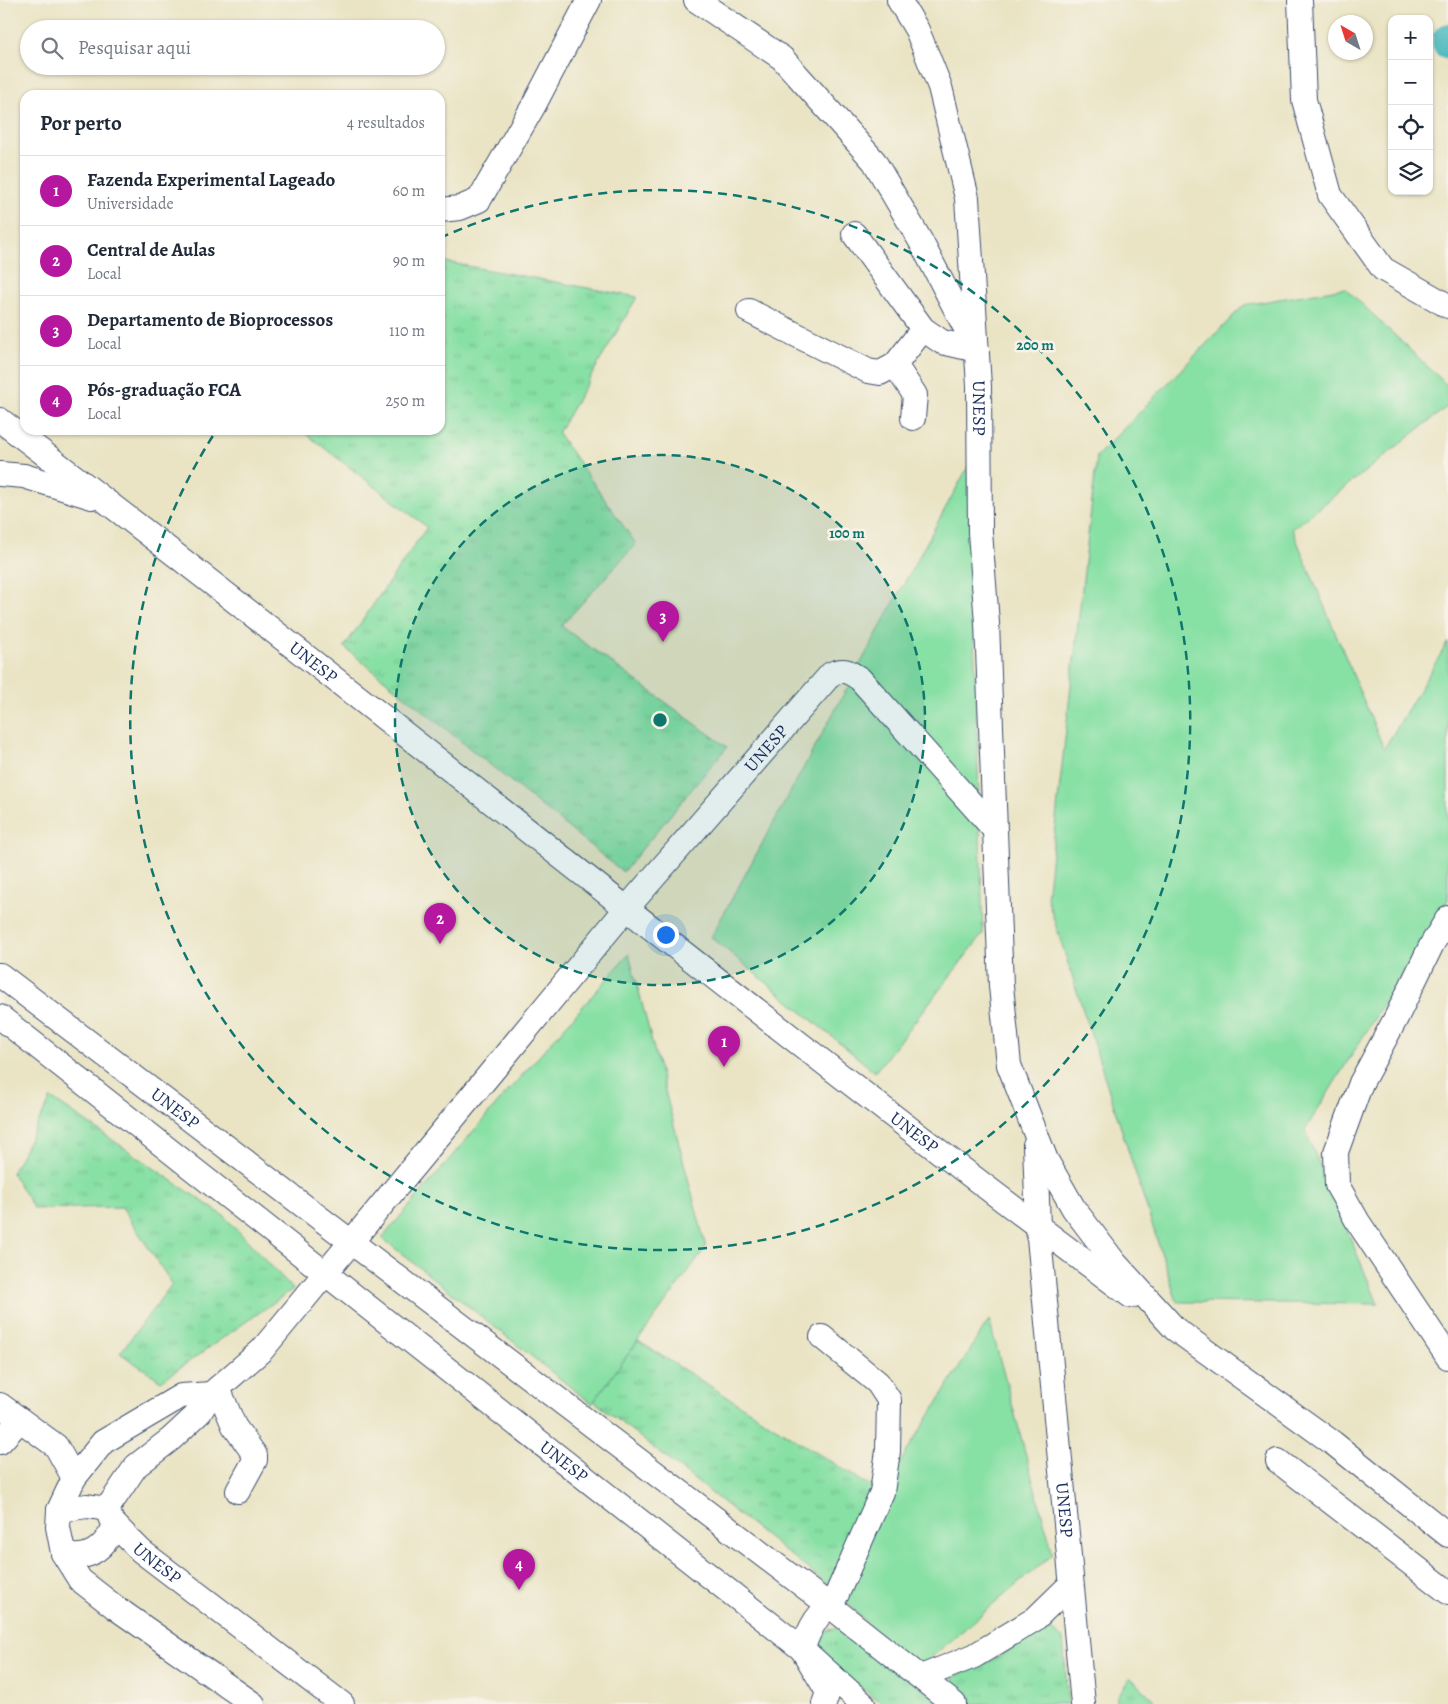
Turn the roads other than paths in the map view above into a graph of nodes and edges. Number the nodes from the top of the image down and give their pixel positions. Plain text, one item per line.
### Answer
1 (589, 0) edge
2 (696, 0) edge
3 (899, 0) edge
4 (1300, 0) edge
5 (445, 210) edge
6 (854, 234) dead end
7 (1448, 306) edge
8 (749, 311) dead end
9 (923, 330) junction
10 (977, 350) junction
11 (895, 365) junction
12 (913, 418) dead end
13 (0, 420) edge
14 (0, 474) edge
15 (108, 501) junction
16 (994, 829) junction
17 (626, 909) junction
18 (1448, 918) edge
19 (0, 975) edge
20 (0, 1017) edge
21 (1035, 1130) junction
22 (1038, 1227) junction
23 (352, 1241) junction
24 (325, 1273) junction
25 (1175, 1329) junction
26 (822, 1337) dead end
27 (1448, 1356) edge
28 (215, 1391) junction
29 (0, 1405) edge
30 (20, 1420) junction
31 (131, 1424) junction
32 (0, 1442) edge
33 (166, 1444) junction
34 (1278, 1460) dead end
35 (142, 1462) junction
36 (74, 1478) junction
37 (238, 1490) dead end
38 (58, 1510) junction
39 (111, 1517) junction
40 (1448, 1535) edge
41 (63, 1553) junction
42 (1071, 1584) junction
43 (1448, 1592) edge
44 (830, 1606) junction
45 (802, 1649) junction
46 (921, 1677) junction
47 (253, 1704) edge
48 (342, 1704) edge
49 (824, 1704) edge
50 (864, 1704) edge
51 (954, 1704) edge
52 (1083, 1704) edge

1 - 5 street
2 - 10 street
3 - 10 street, UNESP
4 - 7 street
6 - 9 street
8 - 11 street
9 - 10 street
9 - 11 street
10 - 16 street, UNESP
11 - 12 street
13 - 15 street, UNESP
14 - 15 street
15 - 17 street, UNESP
16 - 17 street, UNESP
16 - 21 street, UNESP
17 - 22 street, UNESP
17 - 23 street, UNESP
18 - 27 street
19 - 23 street, UNESP
20 - 24 street, UNESP
21 - 22 street, UNESP
21 - 25 street, UNESP
22 - 25 street, UNESP
22 - 42 street, UNESP
23 - 24 street, UNESP
23 - 44 street, UNESP
24 - 28 street, UNESP
24 - 45 street, UNESP
25 - 40 street, UNESP
26 - 44 street
28 - 31 street
28 - 33 street, UNESP
28 - 37 street
29 - 30 street
30 - 32 street
30 - 36 street
31 - 33 street
31 - 35 street
31 - 36 street
33 - 35 street, UNESP
34 - 43 street
35 - 39 street, UNESP
36 - 38 street
38 - 39 street
38 - 41 street
39 - 41 street
39 - 48 street, UNESP
41 - 47 street
42 - 46 street
42 - 52 street, UNESP
44 - 45 street
44 - 46 street, UNESP
45 - 49 street, UNESP
45 - 50 street, UNESP
46 - 51 street, UNESP

